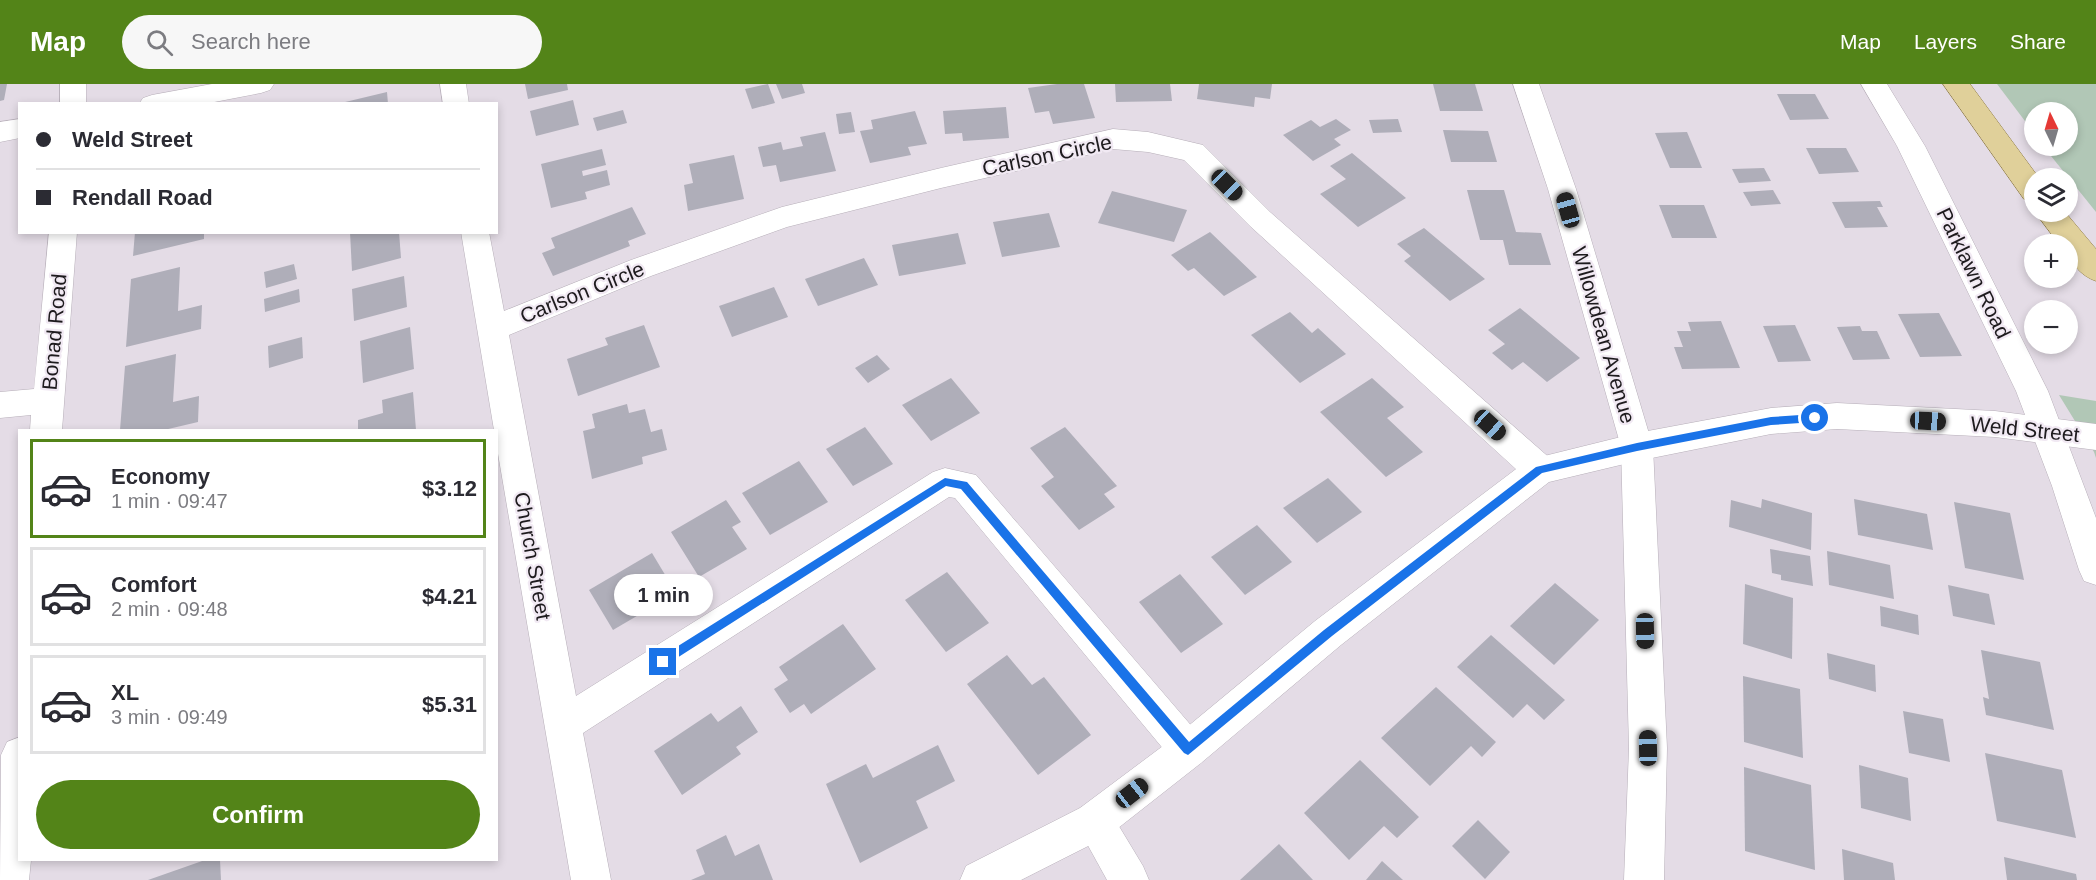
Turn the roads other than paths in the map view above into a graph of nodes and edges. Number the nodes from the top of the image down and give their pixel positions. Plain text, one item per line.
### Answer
1 (73, 84) edge
2 (261, 84) edge
3 (453, 84) edge
4 (1526, 84) edge
5 (1874, 84) edge
6 (1956, 84) edge
7 (73, 102) edge
8 (163, 102) edge
9 (456, 102) edge
10 (18, 128) edge
11 (0, 132) edge
12 (2024, 178) edge
13 (2057, 222) edge
14 (63, 234) edge
15 (475, 234) edge
16 (2096, 270) edge
17 (492, 329) junction
18 (0, 405) edge
19 (47, 416) edge
20 (2049, 430) junction
21 (2096, 437) edge
22 (1637, 447) junction
23 (1540, 470) junction
24 (2096, 570) edge
25 (563, 725) junction
26 (1188, 750) junction
27 (12, 778) edge
28 (1094, 822) junction
29 (9, 880) edge
30 (591, 880) edge
31 (980, 880) edge
32 (1129, 880) edge
33 (1644, 880) edge

1 - 7 street
2 - 8 street
3 - 9 street
4 - 22 street, Willowdean Avenue
5 - 20 street, Parklawn Road
6 - 12 main road
10 - 11 street
13 - 16 main road
14 - 19 street, Bonad Road
15 - 17 street, Church Street
17 - 23 street, Carlson Circle
17 - 25 street, Church Street
18 - 19 street
20 - 21 street, Weld Street
20 - 22 street, Weld Street
20 - 24 street, Parklawn Road
22 - 23 street, Weld Street
22 - 33 street, Willowdean Avenue
23 - 26 street, Weld Street
25 - 26 street
25 - 30 street, Church Street
26 - 28 street, Weld Street
27 - 29 street
28 - 31 street, Weld Street
28 - 32 street

